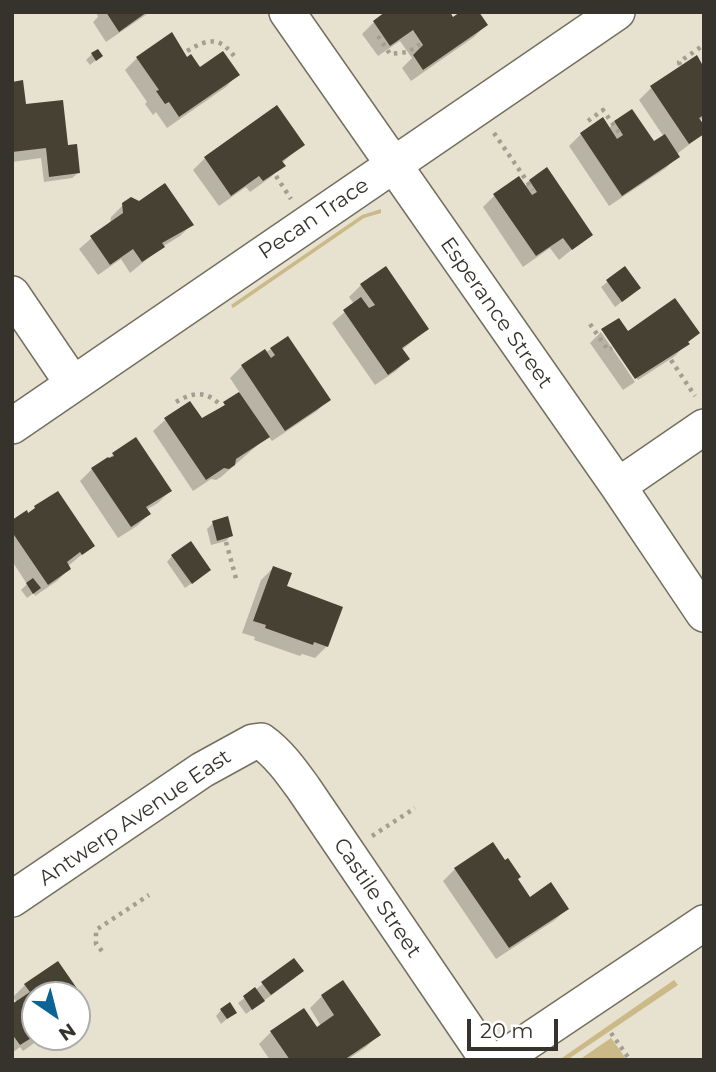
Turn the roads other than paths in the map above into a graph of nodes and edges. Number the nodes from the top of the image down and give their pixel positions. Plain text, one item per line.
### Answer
1 (287, 12) edge
2 (617, 12) edge
3 (394, 165) junction
4 (12, 294) edge
5 (73, 384) junction
6 (12, 426) edge
7 (704, 427) edge
8 (618, 486) junction
9 (704, 614) edge
10 (261, 741) joint
11 (12, 900) edge
12 (704, 923) edge
13 (488, 1060) edge
14 (500, 1060) edge

1 - 3 street, Esperance Street
2 - 3 street, Pecan Trace
3 - 5 street, Pecan Trace
3 - 8 street, Esperance Street
4 - 5 street
5 - 6 street, Pecan Trace
7 - 8 street
8 - 9 street, Esperance Street
10 - 11 street, Antwerp Avenue East
10 - 13 street, Castile Street
12 - 14 street

